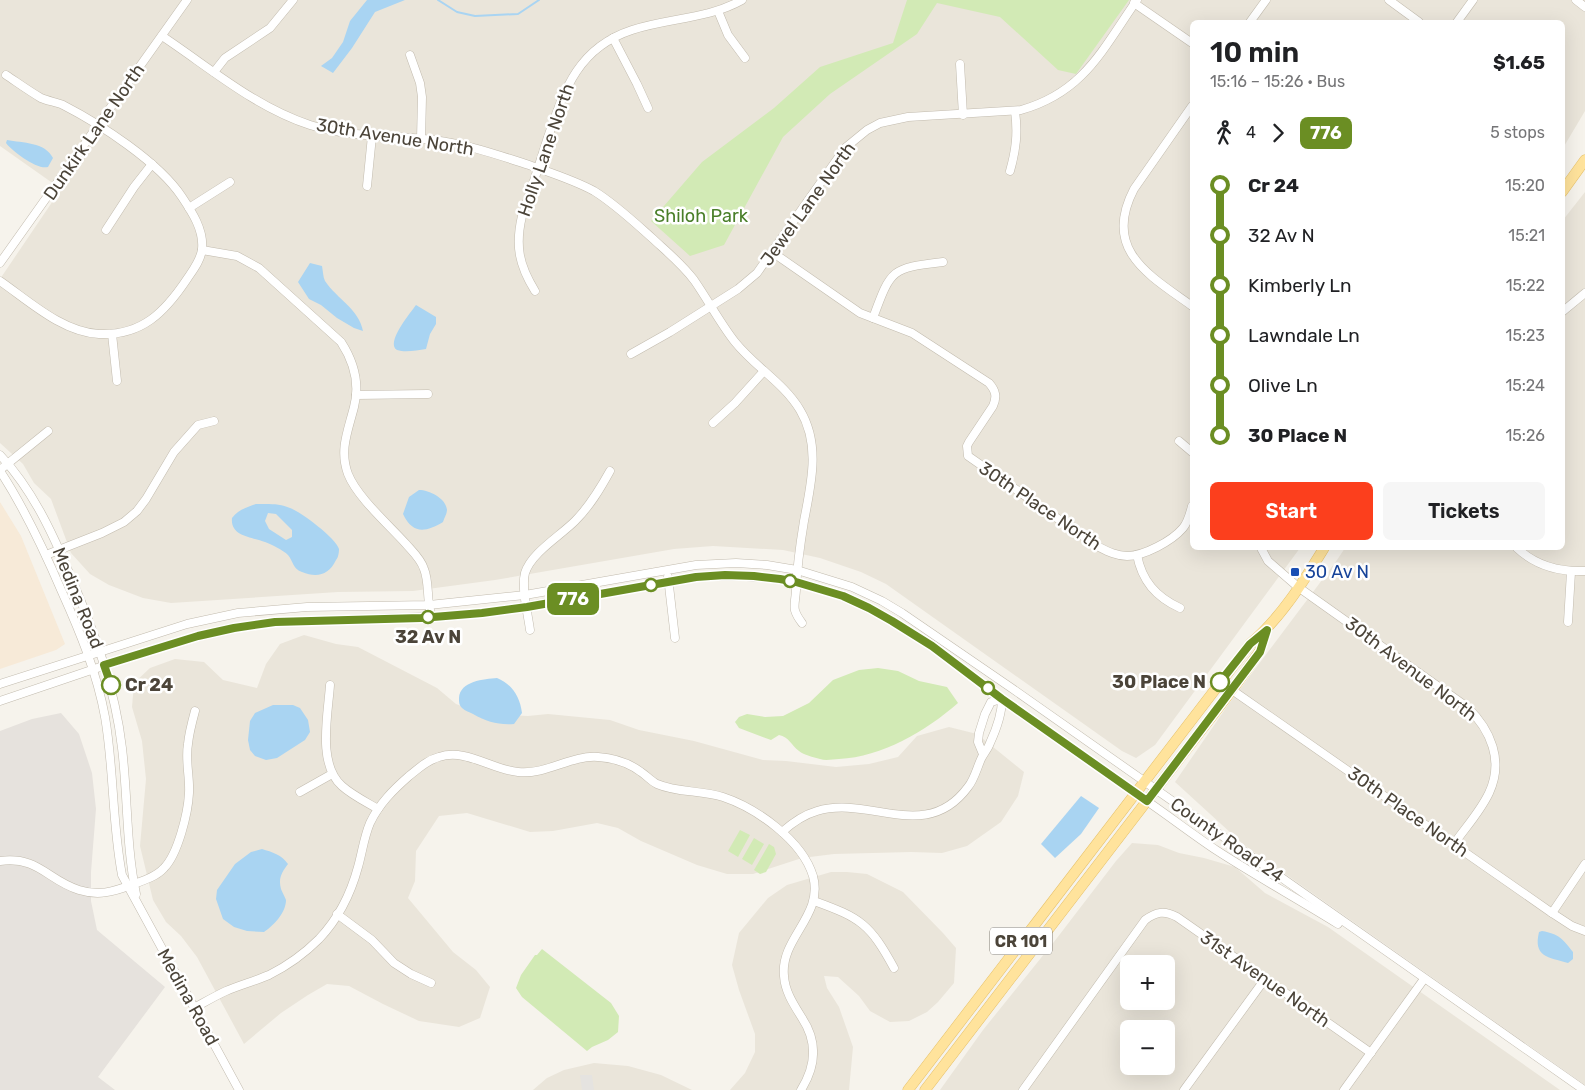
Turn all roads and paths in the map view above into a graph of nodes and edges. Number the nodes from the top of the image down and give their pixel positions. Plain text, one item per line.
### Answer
1 (187, 0) edge
2 (293, 0) edge
3 (742, 0) edge
4 (1266, 0) edge
5 (1389, 0) edge
6 (1473, 0) edge
7 (1576, 0) edge
8 (1135, 2) edge
9 (1585, 8) edge
10 (718, 12) junction
11 (1251, 20) edge
12 (1416, 20) edge
13 (1458, 20) edge
14 (162, 36) junction
15 (613, 38) junction
16 (1190, 42) edge
17 (410, 55) dead end
18 (745, 58) dead end
19 (960, 64) dead end
20 (214, 72) junction
21 (6, 74) dead end
22 (648, 108) dead end
23 (1190, 109) edge
24 (1015, 111) junction
25 (963, 115) junction
26 (98, 125) junction
27 (372, 136) junction
28 (421, 139) junction
29 (1585, 160) edge
30 (152, 164) junction
31 (538, 168) junction
32 (1010, 171) dead end
33 (230, 182) dead end
34 (367, 186) dead end
35 (1565, 188) edge
36 (189, 208) junction
37 (106, 230) dead end
38 (202, 250) junction
39 (772, 252) junction
40 (943, 262) dead end
41 (0, 263) edge
42 (0, 281) edge
43 (535, 292) dead end
44 (1585, 293) edge
45 (1190, 304) edge
46 (711, 306) junction
47 (1565, 310) edge
48 (873, 318) junction
49 (112, 334) junction
50 (631, 354) dead end
51 (764, 371) junction
52 (117, 381) dead end
53 (428, 394) dead end
54 (356, 395) junction
55 (214, 420) dead end
56 (713, 423) dead end
57 (48, 431) dead end
58 (1179, 441) dead end
59 (1190, 450) edge
60 (0, 455) edge
61 (8, 463) junction
62 (0, 470) edge
63 (610, 470) dead end
64 (1190, 513) edge
65 (59, 549) junction
66 (1263, 550) edge
67 (1323, 550) edge
68 (1520, 550) edge
69 (46, 555) junction
70 (1137, 555) junction
71 (666, 570) junction
72 (1585, 571) edge
73 (1571, 572) junction
74 (796, 576) junction
75 (668, 582) junction
76 (1298, 587) junction
77 (525, 595) junction
78 (429, 605) junction
79 (527, 607) junction
80 (1180, 608) dead end
81 (432, 617) junction
82 (1568, 622) dead end
83 (802, 623) dead end
84 (530, 630) dead end
85 (1267, 630) junction
86 (674, 638) dead end
87 (100, 652) junction
88 (88, 656) junction
89 (104, 665) junction
90 (93, 669) junction
91 (0, 684) edge
92 (330, 685) dead end
93 (1010, 687) junction
94 (1232, 690) junction
95 (1002, 699) junction
96 (0, 701) edge
97 (195, 711) dead end
98 (983, 754) junction
99 (332, 774) junction
100 (1143, 782) junction
101 (1155, 790) junction
102 (300, 792) dead end
103 (1135, 793) junction
104 (1147, 801) junction
105 (378, 809) junction
106 (782, 832) junction
107 (1454, 844) junction
108 (0, 861) edge
109 (1585, 864) edge
110 (132, 885) junction
111 (814, 901) junction
112 (1552, 913) junction
113 (337, 914) junction
114 (1585, 931) edge
115 (894, 968) dead end
116 (1265, 979) junction
117 (1424, 979) junction
118 (431, 983) dead end
119 (194, 1008) junction
120 (1371, 1053) junction
121 (239, 1090) edge
122 (801, 1090) edge
123 (908, 1090) edge
124 (925, 1090) edge
125 (1024, 1090) edge
126 (1184, 1090) edge
127 (1344, 1090) edge
128 (1584, 1090) edge

1 - 14 street, Dunkirk Lane North
2 - 20 street
3 - 10 street, Holly Lane North
4 - 11 street
5 - 12 street
6 - 13 street
7 - 9 street
8 - 16 street
8 - 24 street, Jewel Lane North
10 - 15 street, Holly Lane North
10 - 18 street
14 - 20 street, 30th Avenue North
14 - 26 street, Dunkirk Lane North
15 - 22 street
15 - 31 street, Holly Lane North
17 - 28 street
19 - 25 street
20 - 27 street, 30th Avenue North
21 - 26 street
23 - 45 street
24 - 25 street, Jewel Lane North
24 - 32 street
25 - 39 street, Jewel Lane North
26 - 30 street
26 - 41 street, Dunkirk Lane North
27 - 28 street, 30th Avenue North
27 - 34 street
28 - 31 street, 30th Avenue North
29 - 35 main road
30 - 36 street
30 - 37 street
31 - 43 street, Holly Lane North
31 - 46 street, 30th Avenue North
33 - 36 street
36 - 38 street
38 - 49 street
38 - 54 street
39 - 46 street, Jewel Lane North
39 - 48 street
40 - 48 street
42 - 49 street
44 - 47 street
46 - 50 street, Jewel Lane North
46 - 51 street, 30th Avenue North
48 - 70 street, 30th Place North
49 - 52 street
51 - 56 street
51 - 74 street, 30th Avenue North
53 - 54 street
54 - 78 street
55 - 65 street
57 - 61 street
58 - 59 street
60 - 61 street, Medina Road
61 - 62 street
61 - 65 street, Medina Road
62 - 69 street, Medina Road
63 - 77 street
64 - 70 street
65 - 69 street
65 - 87 street, Medina Road
66 - 76 street, 30th Avenue North
67 - 76 main road, CR 101
68 - 73 street
69 - 88 street, Medina Road
70 - 80 street
71 - 74 street, County Road 24
71 - 75 street
71 - 77 street, County Road 24
72 - 73 street
73 - 82 street
74 - 75 street, County Road 24
74 - 83 street, 30th Avenue North
74 - 93 street, County Road 24
74 - 95 street, County Road 24
75 - 79 street, County Road 24
75 - 86 street
76 - 85 main road, CR 101
76 - 107 street, 30th Avenue North
77 - 78 street, County Road 24
77 - 79 street
78 - 81 street
78 - 87 street, County Road 24
79 - 81 street, County Road 24
79 - 84 street
81 - 89 street, County Road 24
85 - 94 main road, CR 101
85 - 100 main road, CR 101
87 - 88 street, County Road 24
87 - 89 street, Medina Road
88 - 90 street, Medina Road
88 - 91 street, County Road 24
89 - 90 street, County Road 24
89 - 110 street, Medina Road
90 - 96 street, County Road 24
90 - 110 street, Medina Road
92 - 99 street
93 - 95 street
93 - 100 street, County Road 24
94 - 101 main road, CR 101
94 - 107 street, 30th Place North
95 - 98 street
95 - 98 street
95 - 103 street, County Road 24
97 - 110 street
98 - 106 street
99 - 102 street
99 - 105 street
100 - 101 street, County Road 24
100 - 103 main road, CR 101
101 - 104 main road, CR 101
101 - 117 street, County Road 24
103 - 104 street, County Road 24
103 - 123 main road, CR 101
104 - 117 street, County Road 24
104 - 124 main road, CR 101
105 - 106 street
105 - 113 street
106 - 111 street
107 - 112 street, 30th Place North
108 - 110 street
109 - 112 street
110 - 119 street, Medina Road
111 - 115 street
111 - 122 street
112 - 114 street, 30th Place North
113 - 118 street
113 - 119 street
116 - 120 street, 31st Avenue North
116 - 125 street, 31st Avenue North
116 - 126 street
117 - 120 street
117 - 128 street, County Road 24
119 - 121 street, Medina Road
120 - 127 street

